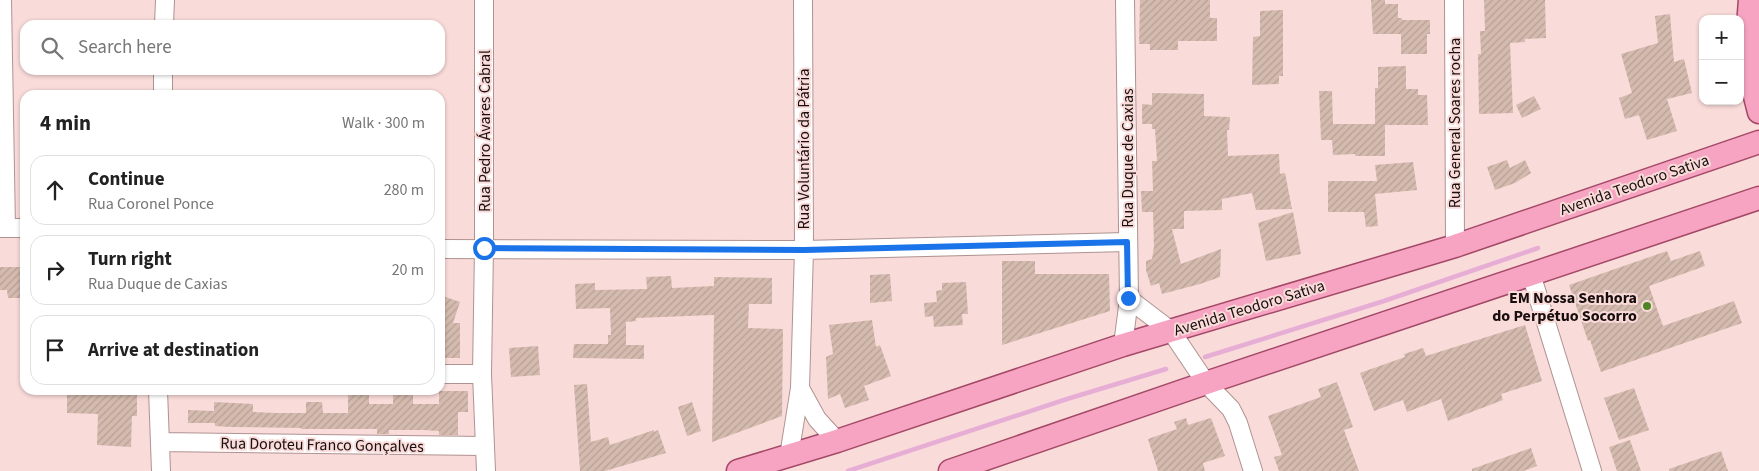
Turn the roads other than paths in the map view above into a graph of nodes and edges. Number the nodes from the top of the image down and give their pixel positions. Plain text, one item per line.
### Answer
1 (2, 0) edge
2 (165, 0) edge
3 (484, 0) edge
4 (802, 0) edge
5 (1126, 0) edge
6 (1454, 0) edge
7 (1750, 0) edge
8 (164, 20) edge
9 (163, 75) edge
10 (163, 90) edge
11 (1759, 112) edge
12 (1759, 142) edge
13 (1759, 198) edge
14 (3, 228) edge
15 (20, 228) edge
16 (1127, 242) junction
17 (1454, 246) junction
18 (484, 248) junction
19 (445, 249) edge
20 (804, 250) junction
21 (1531, 274) junction
22 (1128, 298) junction
23 (1171, 330) junction
24 (1123, 345) junction
25 (445, 374) edge
26 (482, 374) junction
27 (1206, 383) junction
28 (800, 388) junction
29 (158, 395) edge
30 (837, 441) junction
31 (160, 442) junction
32 (484, 446) junction
33 (789, 456) junction
34 (161, 471) edge
35 (486, 471) edge
36 (738, 471) edge
37 (950, 471) edge
38 (1253, 471) edge
39 (1592, 471) edge

1 - 14 street
2 - 8 street
3 - 18 street, Rua Pedro Ávares Cabral
4 - 20 street, Rua Voluntário da Pátria
5 - 16 street, Rua Duque de Caxias
6 - 17 street, Rua General Soares rocha
7 - 11 main road
9 - 10 street
12 - 17 main road, Avenida Teodoro Sativa
13 - 21 main road
14 - 15 street
16 - 20 street
16 - 22 street, Rua Duque de Caxias
17 - 23 main road, Avenida Teodoro Sativa
18 - 19 street
18 - 20 street
18 - 26 street, Rua Pedro Ávares Cabral
20 - 28 street, Rua Voluntário da Pátria
21 - 27 main road
21 - 39 street
22 - 23 street
22 - 24 street, Rua Duque de Caxias
23 - 24 main road, Avenida Teodoro Sativa
23 - 27 street
24 - 30 main road, Avenida Teodoro Sativa
25 - 26 street
26 - 32 street, Rua Pedro Ávares Cabral
27 - 37 main road
27 - 38 street
28 - 30 street
28 - 33 street, Rua Voluntário da Pátria
29 - 31 street
30 - 33 main road, Avenida Teodoro Sativa
31 - 32 street, Rua Doroteu Franco Gonçalves
31 - 34 street
32 - 35 street, Rua Pedro Ávares Cabral
33 - 36 main road, Avenida Teodoro Sativa

